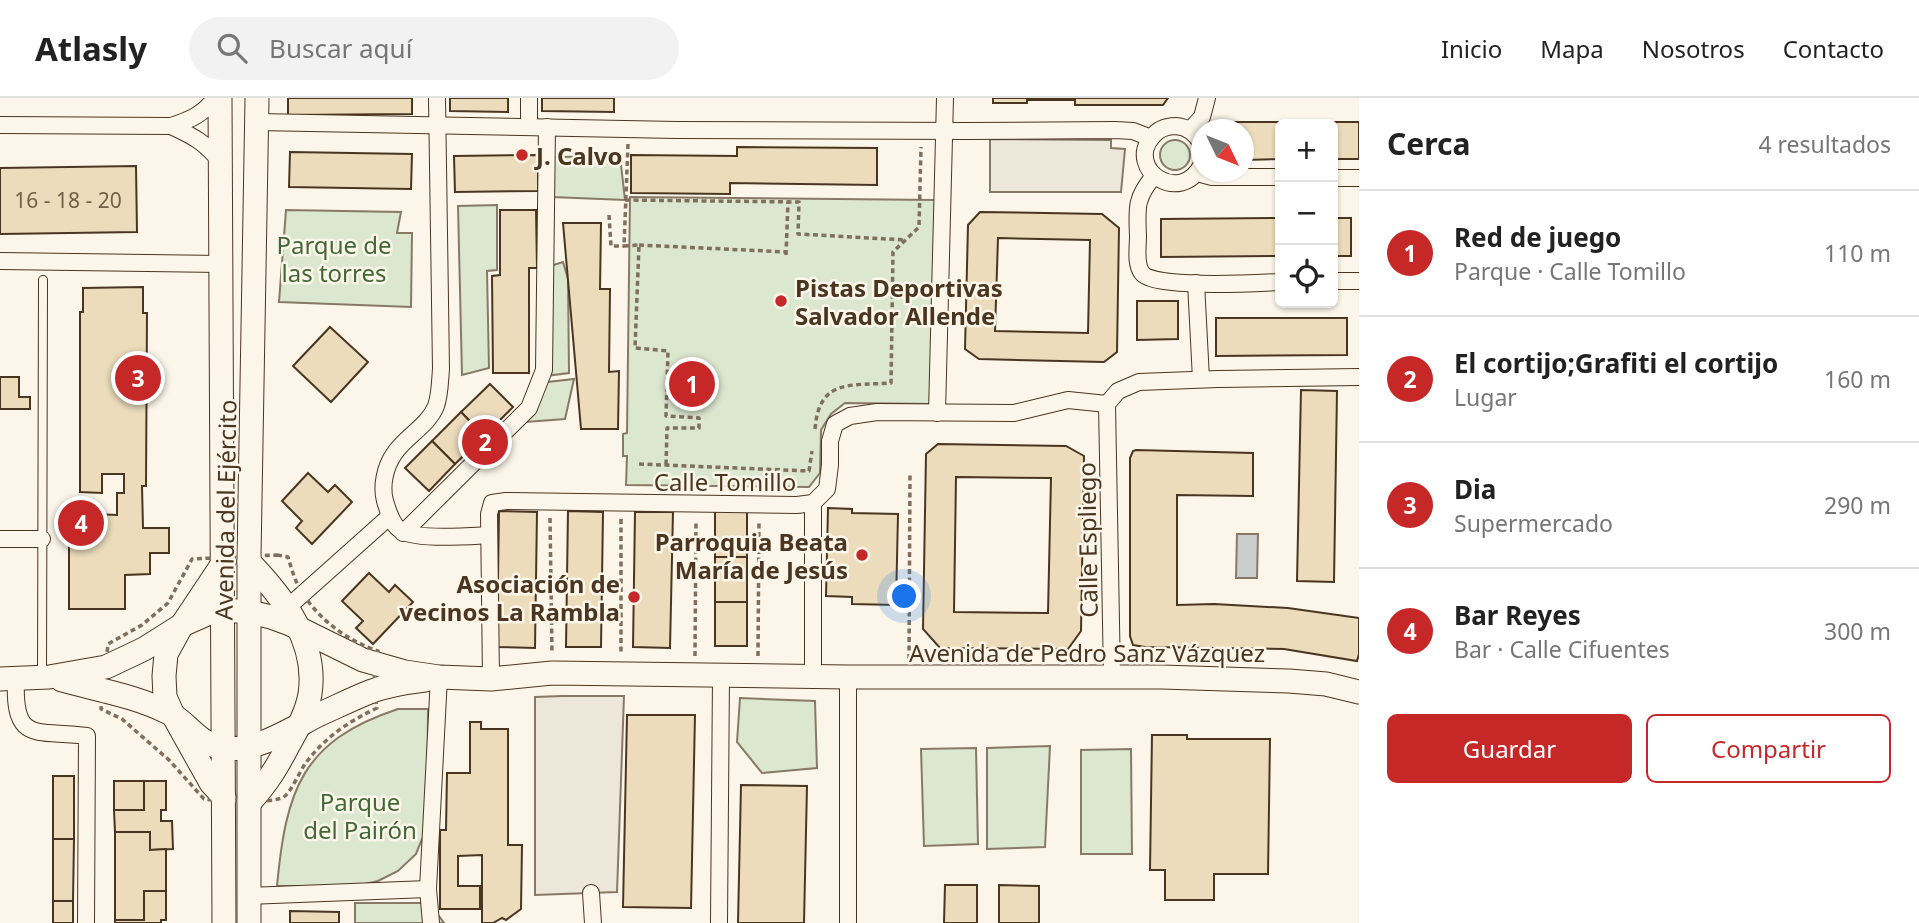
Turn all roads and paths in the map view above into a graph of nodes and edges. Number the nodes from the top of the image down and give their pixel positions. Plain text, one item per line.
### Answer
1 (218, 98) edge
2 (257, 98) edge
3 (437, 98) edge
4 (529, 98) edge
5 (945, 98) edge
6 (1207, 98) edge
7 (257, 121) junction
8 (0, 125) edge
9 (438, 125) junction
10 (172, 126) junction
11 (529, 127) junction
12 (547, 127) junction
13 (628, 129) junction
14 (1190, 130) joint
15 (922, 131) junction
16 (944, 131) junction
17 (1151, 138) junction
18 (220, 162) junction
19 (1154, 176) junction
20 (1191, 176) edge
21 (1254, 177) edge
22 (1275, 177) edge
23 (1338, 177) edge
24 (1359, 178) edge
25 (625, 200) junction
26 (788, 202) junction
27 (609, 215) dead end
28 (906, 240) junction
29 (639, 245) junction
30 (624, 246) junction
31 (0, 261) edge
32 (221, 264) junction
33 (43, 280) dead end
34 (1338, 281) edge
35 (1359, 281) edge
36 (1275, 282) edge
37 (1196, 284) junction
38 (1359, 377) edge
39 (1201, 379) junction
40 (1107, 404) junction
41 (937, 413) junction
42 (814, 435) dead end
43 (812, 447) dead end
44 (639, 464) dead end
45 (666, 466) junction
46 (910, 472) dead end
47 (550, 502) junction
48 (621, 503) junction
49 (813, 503) junction
50 (696, 504) junction
51 (759, 505) junction
52 (390, 516) junction
53 (403, 533) junction
54 (489, 535) junction
55 (0, 539) edge
56 (42, 540) junction
57 (224, 562) junction
58 (249, 562) junction
59 (287, 608) junction
60 (223, 610) junction
61 (250, 612) junction
62 (182, 625) junction
63 (301, 630) junction
64 (375, 664) junction
65 (552, 673) junction
66 (621, 674) junction
67 (694, 675) junction
68 (720, 676) junction
69 (758, 676) junction
70 (45, 677) junction
71 (439, 677) junction
72 (813, 677) junction
73 (848, 677) junction
74 (909, 677) junction
75 (1112, 677) junction
76 (491, 678) junction
77 (8, 679) edge
78 (374, 691) junction
79 (1359, 692) edge
80 (173, 715) junction
81 (300, 725) junction
82 (248, 745) junction
83 (223, 748) junction
84 (224, 797) junction
85 (250, 802) junction
86 (428, 889) junction
87 (591, 893) dead end
88 (249, 895) junction
89 (86, 923) edge
90 (224, 923) edge
91 (249, 923) edge
92 (431, 923) edge
93 (593, 923) edge
94 (719, 923) edge
95 (848, 923) edge

1 - 10 street
1 - 18 street, Avenida del Ejército
2 - 7 street, Avenida del Ejército
3 - 9 street
4 - 11 street
5 - 16 street
6 - 14 street
7 - 9 street
7 - 58 street, Avenida del Ejército
8 - 10 street
9 - 11 street
9 - 52 street
10 - 18 street
11 - 12 street
12 - 13 street
12 - 53 street
13 - 15 street
13 - 25 path
14 - 17 street
15 - 16 street
15 - 28 path
16 - 17 street
16 - 41 street
17 - 19 street
18 - 32 street, Avenida del Ejército
19 - 20 street
19 - 37 street
21 - 22 street
23 - 24 street
25 - 26 path
25 - 30 path
26 - 28 path
26 - 29 path
27 - 30 path
28 - 42 path
29 - 30 path
29 - 45 path
31 - 32 street
32 - 57 street, Avenida del Ejército
33 - 56 lane
34 - 35 street
36 - 37 street
37 - 39 street
38 - 39 street
39 - 40 street
40 - 41 street, Calle Tomillo
40 - 75 street, Calle Espliego
41 - 49 street, Calle Tomillo
43 - 45 path
44 - 45 path
46 - 74 path
47 - 48 street, Calle Tomillo
47 - 54 street, Calle Tomillo
47 - 65 path
48 - 50 street, Calle Tomillo
48 - 66 path
49 - 51 street, Calle Tomillo
49 - 72 street
50 - 51 street, Calle Tomillo
50 - 67 path
51 - 69 path
52 - 53 street
52 - 59 street
53 - 54 street
54 - 76 street, Calle Tomillo
55 - 56 street
56 - 70 lane
57 - 60 street, Avenida del Ejército
57 - 62 street
58 - 59 street
58 - 61 street, Avenida del Ejército
59 - 63 street
60 - 61 street, Avenida de Pedro Sanz Vázquez
60 - 62 street
60 - 83 street, Avenida del Ejército
61 - 63 street, Avenida de Pedro Sanz Vázquez
61 - 82 street, Avenida del Ejército
62 - 70 street
62 - 80 street
63 - 64 street, Avenida de Pedro Sanz Vázquez
63 - 81 street
64 - 71 street, Avenida de Pedro Sanz Vázquez
64 - 78 path
65 - 66 street, Avenida de Pedro Sanz Vázquez
65 - 76 street, Avenida de Pedro Sanz Vázquez
66 - 67 street, Avenida de Pedro Sanz Vázquez
67 - 68 street, Avenida de Pedro Sanz Vázquez
68 - 69 street, Avenida de Pedro Sanz Vázquez
68 - 94 street
69 - 72 street, Avenida de Pedro Sanz Vázquez
70 - 77 street
70 - 80 street
71 - 76 street, Avenida de Pedro Sanz Vázquez
71 - 78 street, Avenida de Pedro Sanz Vázquez
71 - 86 street
72 - 73 street, Avenida de Pedro Sanz Vázquez
73 - 74 street, Avenida de Pedro Sanz Vázquez
73 - 95 street
74 - 75 street, Avenida de Pedro Sanz Vázquez
75 - 79 street, Avenida de Pedro Sanz Vázquez
77 - 89 street
78 - 81 street, Avenida de Pedro Sanz Vázquez
78 - 85 path
80 - 83 street
80 - 84 street
81 - 82 street, Avenida de Pedro Sanz Vázquez
81 - 85 street
82 - 83 street, Avenida de Pedro Sanz Vázquez
82 - 85 street, Avenida del Ejército
83 - 84 street, Avenida del Ejército
84 - 90 street, Avenida del Ejército
85 - 88 street, Avenida del Ejército
86 - 88 street
86 - 92 street
87 - 93 street
88 - 91 street, Avenida del Ejército

